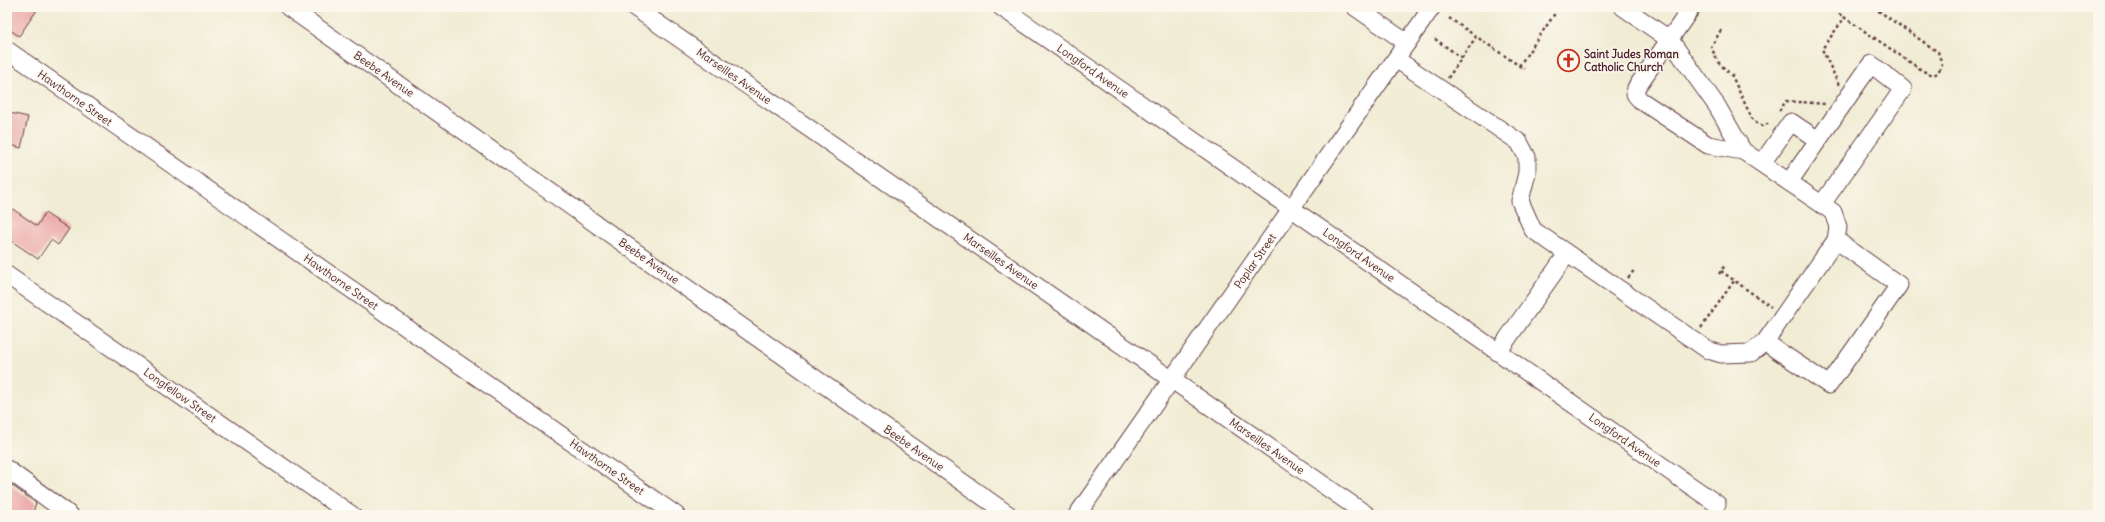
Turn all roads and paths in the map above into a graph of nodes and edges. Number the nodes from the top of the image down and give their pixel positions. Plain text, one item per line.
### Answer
1 (288, 7) edge
2 (634, 7) edge
3 (1001, 7) edge
4 (1355, 7) edge
5 (1432, 7) edge
6 (1548, 7) edge
7 (1623, 7) edge
8 (1692, 7) edge
9 (1829, 7) edge
10 (1873, 7) edge
11 (1845, 17) junction
12 (1449, 18) dead end
13 (1721, 30) dead end
14 (1476, 37) junction
15 (1435, 39) dead end
16 (1670, 40) junction
17 (1407, 43) junction
18 (7, 50) edge
19 (1462, 58) junction
20 (1396, 59) junction
21 (1519, 66) junction
22 (1524, 69) dead end
23 (1444, 83) dead end
24 (1840, 88) dead end
25 (1828, 105) dead end
26 (1818, 140) junction
27 (1743, 151) junction
28 (1762, 163) junction
29 (1788, 182) junction
30 (1822, 204) junction
31 (1292, 208) junction
32 (1836, 240) junction
33 (1567, 254) junction
34 (1725, 265) dead end
35 (7, 275) edge
36 (1734, 280) junction
37 (1776, 310) dead end
38 (1699, 332) dead end
39 (1764, 342) junction
40 (1498, 352) junction
41 (1172, 380) junction
42 (7, 469) edge
43 (1717, 504) dead end
44 (70, 515) edge
45 (352, 515) edge
46 (676, 515) edge
47 (1009, 515) edge
48 (1078, 515) edge
49 (1367, 515) edge

1 - 47 street, Beebe Avenue
2 - 41 street, Marseilles Avenue
3 - 31 street, Longford Avenue
4 - 17 street
5 - 17 street, Poplar Street
6 - 21 path
7 - 16 street
8 - 16 street
9 - 11 path
10 - 11 path
11 - 24 path
12 - 14 path
13 - 25 path
14 - 19 path
14 - 21 path
15 - 19 path
16 - 27 street
16 - 27 street
17 - 20 street, Poplar Street
18 - 46 street, Hawthorne Street
19 - 23 path
20 - 31 street, Poplar Street
20 - 33 street
21 - 22 path
26 - 28 street
26 - 29 street
26 - 30 street
27 - 28 street
28 - 29 street
29 - 30 street
30 - 32 street
31 - 40 street, Longford Avenue
31 - 41 street, Poplar Street
32 - 39 street
32 - 39 street
33 - 39 street
33 - 40 street
34 - 36 path
35 - 45 street, Longfellow Street
36 - 37 path
36 - 38 path
40 - 43 street, Longford Avenue
41 - 48 street, Poplar Street
41 - 49 street, Marseilles Avenue
42 - 44 street

